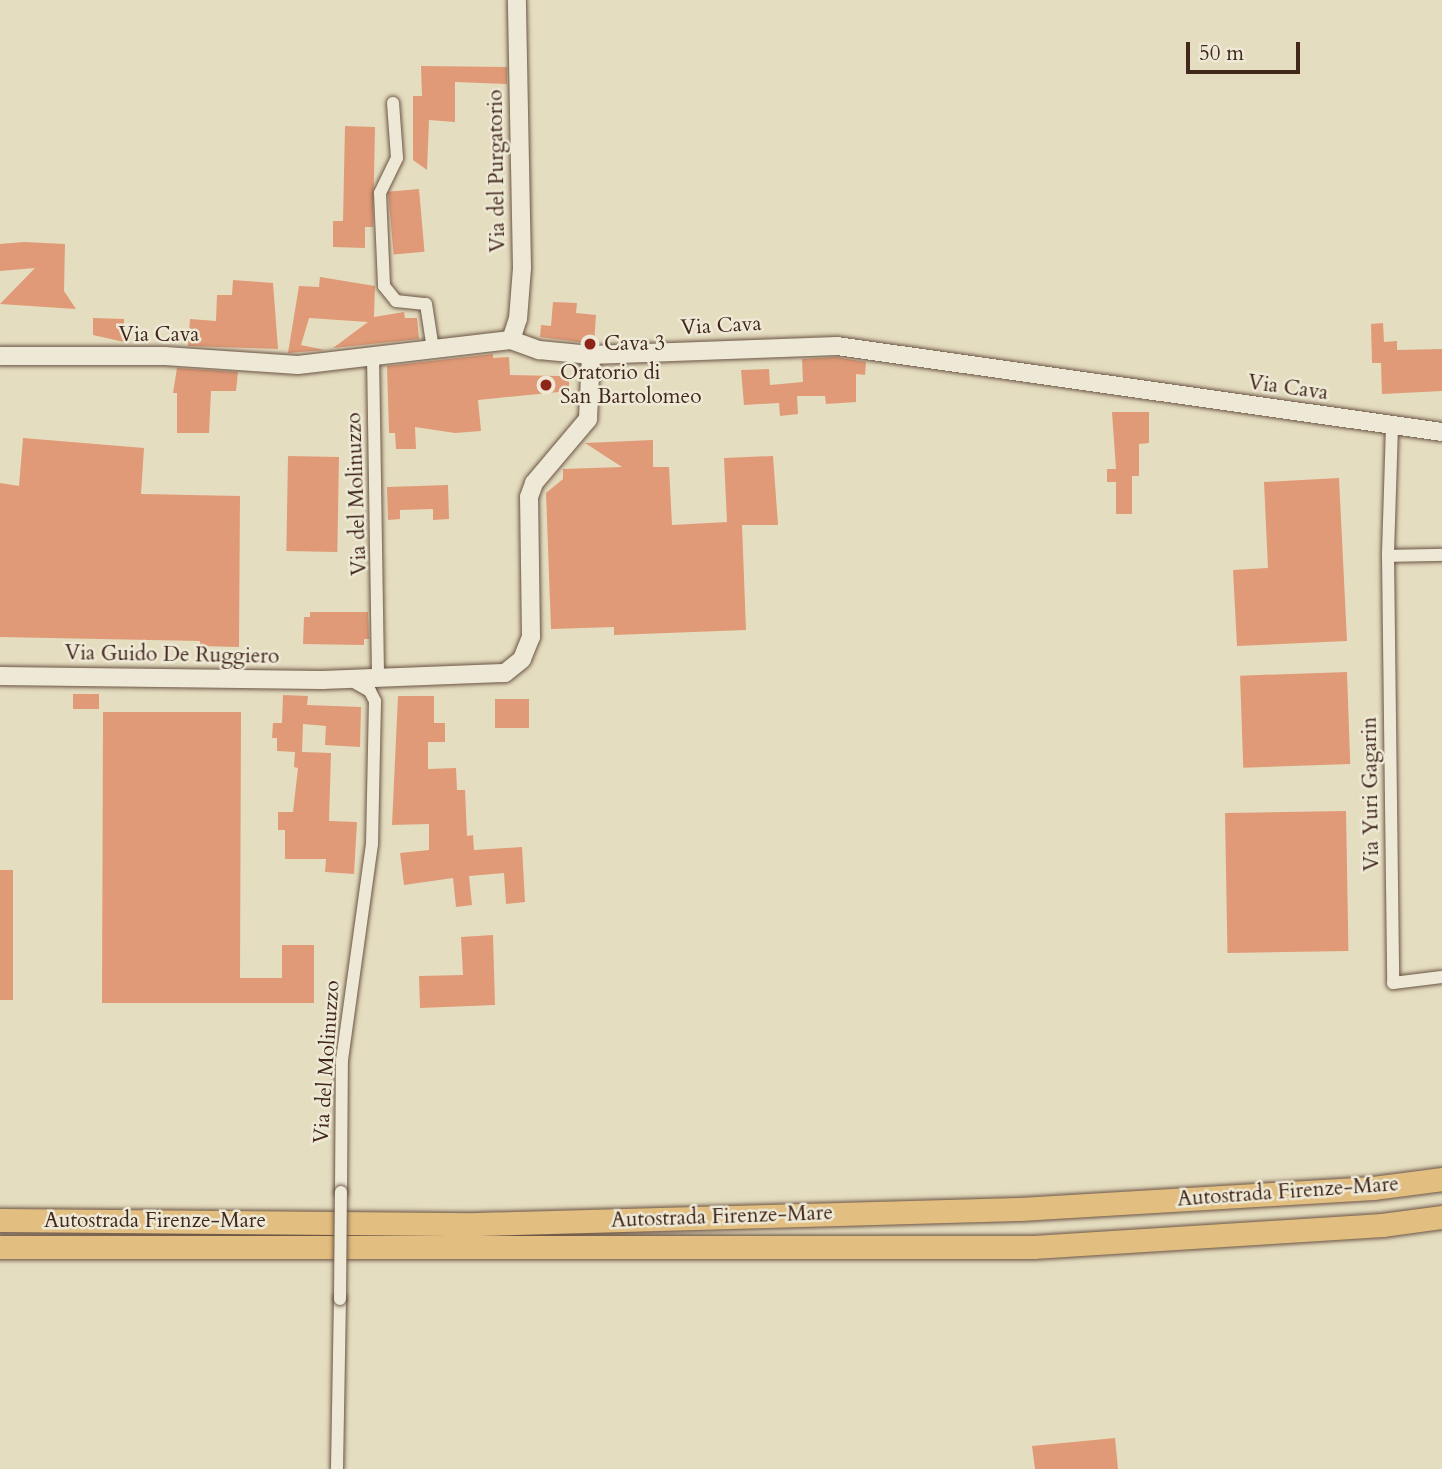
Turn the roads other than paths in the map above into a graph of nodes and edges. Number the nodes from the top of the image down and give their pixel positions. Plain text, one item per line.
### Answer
1 (517, 0) edge
2 (393, 103) dead end
3 (510, 340) junction
4 (432, 349) junction
5 (373, 355) junction
6 (591, 355) junction
7 (0, 356) edge
8 (1391, 426) junction
9 (1442, 432) edge
10 (1442, 555) edge
11 (1388, 556) junction
12 (378, 675) junction
13 (0, 676) edge
14 (344, 679) junction
15 (1442, 977) edge
16 (1442, 1179) edge
17 (1442, 1217) edge
18 (0, 1220) edge
19 (0, 1247) edge
20 (337, 1469) edge

1 - 3 street, Via del Purgatorio
2 - 4 street
3 - 4 street, Via Cava
3 - 6 street, Via Cava
4 - 5 street, Via Cava
5 - 7 street, Via Cava
5 - 12 street, Via del Molinuzzo
6 - 8 street, Via Cava
6 - 12 street, Via Guido De Ruggiero
8 - 9 street, Via Cava
8 - 11 street, Via Yuri Gagarin
10 - 11 street
11 - 15 street, Via Yuri Gagarin
12 - 14 street, Via Guido De Ruggiero
13 - 14 street, Via Guido De Ruggiero
14 - 20 street, Via del Molinuzzo, bridge
16 - 18 highway, Autostrada Firenze-Mare
17 - 19 highway, Autostrada Firenze-Mare

